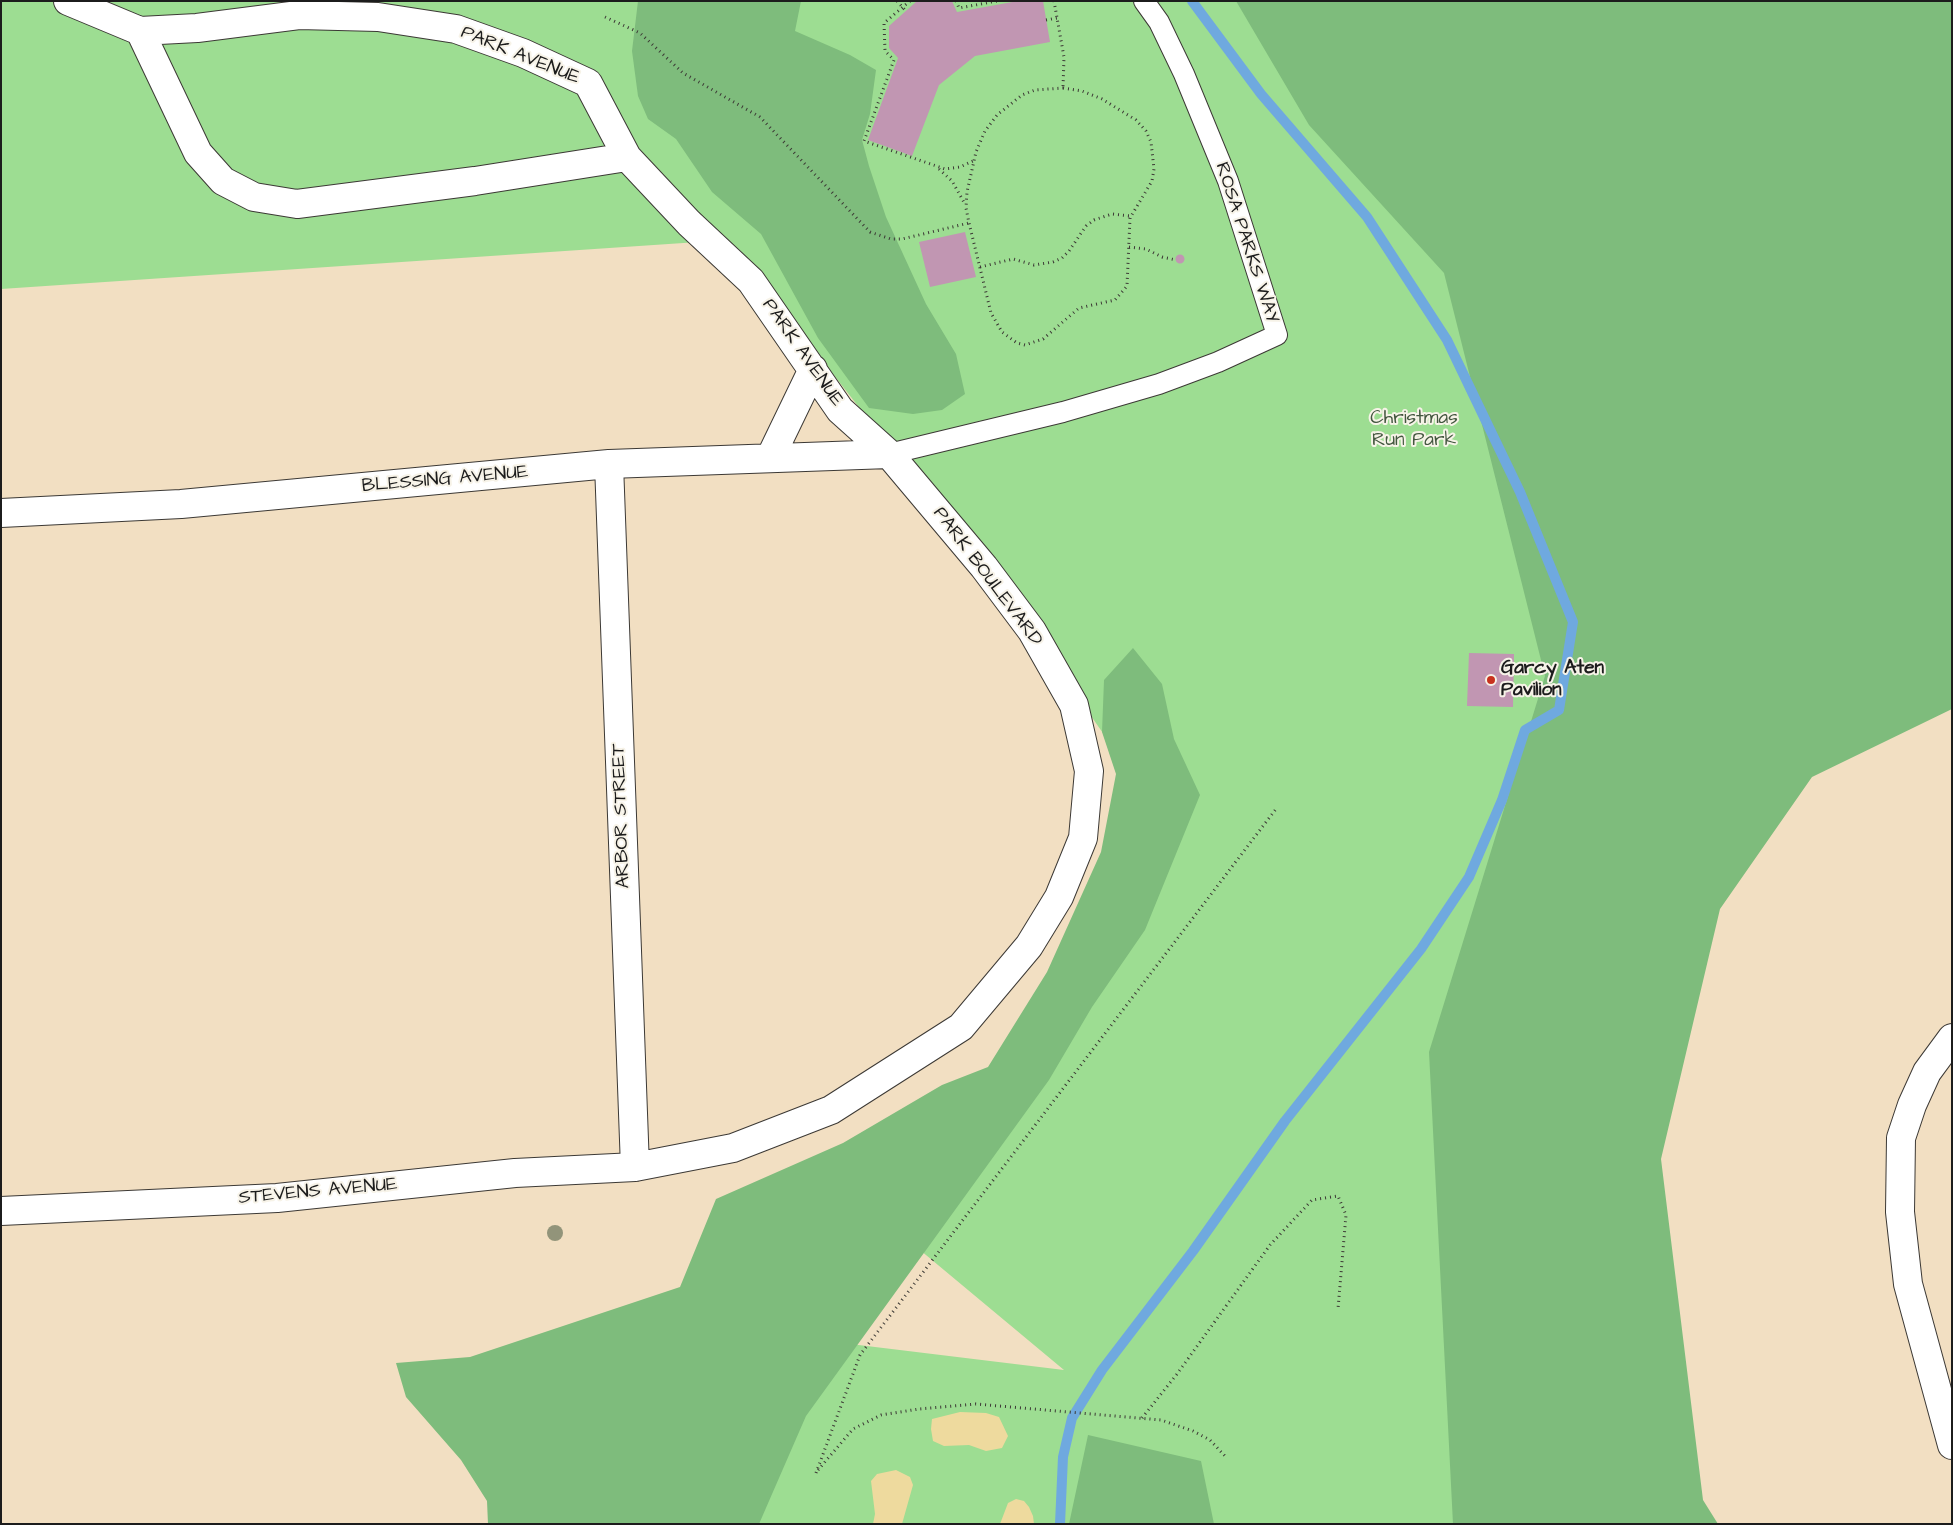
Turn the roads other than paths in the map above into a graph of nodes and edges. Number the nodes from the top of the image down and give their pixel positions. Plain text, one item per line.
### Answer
1 (68, 1) edge
2 (1144, 1) edge
3 (140, 31) junction
4 (627, 156) junction
5 (813, 369) junction
6 (889, 454) junction
7 (770, 458) junction
8 (609, 464) junction
9 (1, 512) edge
10 (1952, 1038) edge
11 (635, 1167) junction
12 (1, 1212) edge
13 (1952, 1445) edge

1 - 3 street, PARK AVENUE
2 - 6 lane, ROSA PARKS WAY
3 - 4 street, PARK AVENUE
3 - 4 street
4 - 5 street, PARK AVENUE
5 - 6 street, PARK AVENUE
5 - 7 street
6 - 7 street, BLESSING AVENUE
6 - 11 street, PARK BOULEVARD
7 - 8 street, BLESSING AVENUE
8 - 9 street, BLESSING AVENUE
8 - 11 street, ARBOR STREET
10 - 13 street
11 - 12 street, STEVENS AVENUE

